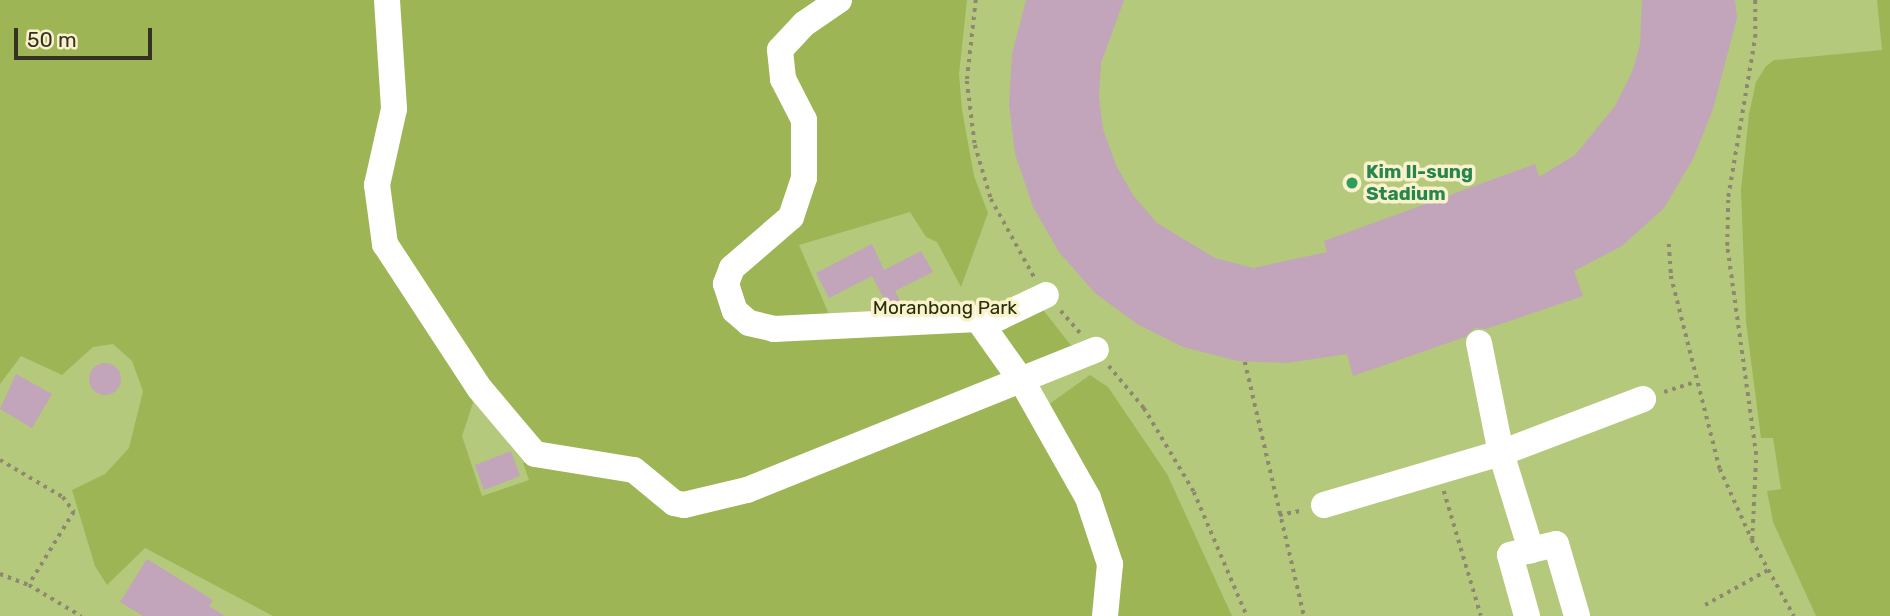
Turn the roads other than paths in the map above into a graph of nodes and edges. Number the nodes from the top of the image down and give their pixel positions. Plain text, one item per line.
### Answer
1 (387, 0) edge
2 (839, 0) edge
3 (1046, 295) road end
4 (977, 318) junction
5 (1479, 343) dead end
6 (1096, 350) road end
7 (1023, 383) junction
8 (1643, 399) dead end
9 (1501, 453) junction
10 (1324, 505) dead end
11 (1531, 550) junction
12 (1105, 616) edge
13 (1527, 616) edge
14 (1577, 616) edge

1 - 7 lane
2 - 4 lane
3 - 4 lane
4 - 7 lane
5 - 9 lane
6 - 7 lane
7 - 12 lane
8 - 9 lane
9 - 10 lane
9 - 11 lane
11 - 13 lane
11 - 14 lane

